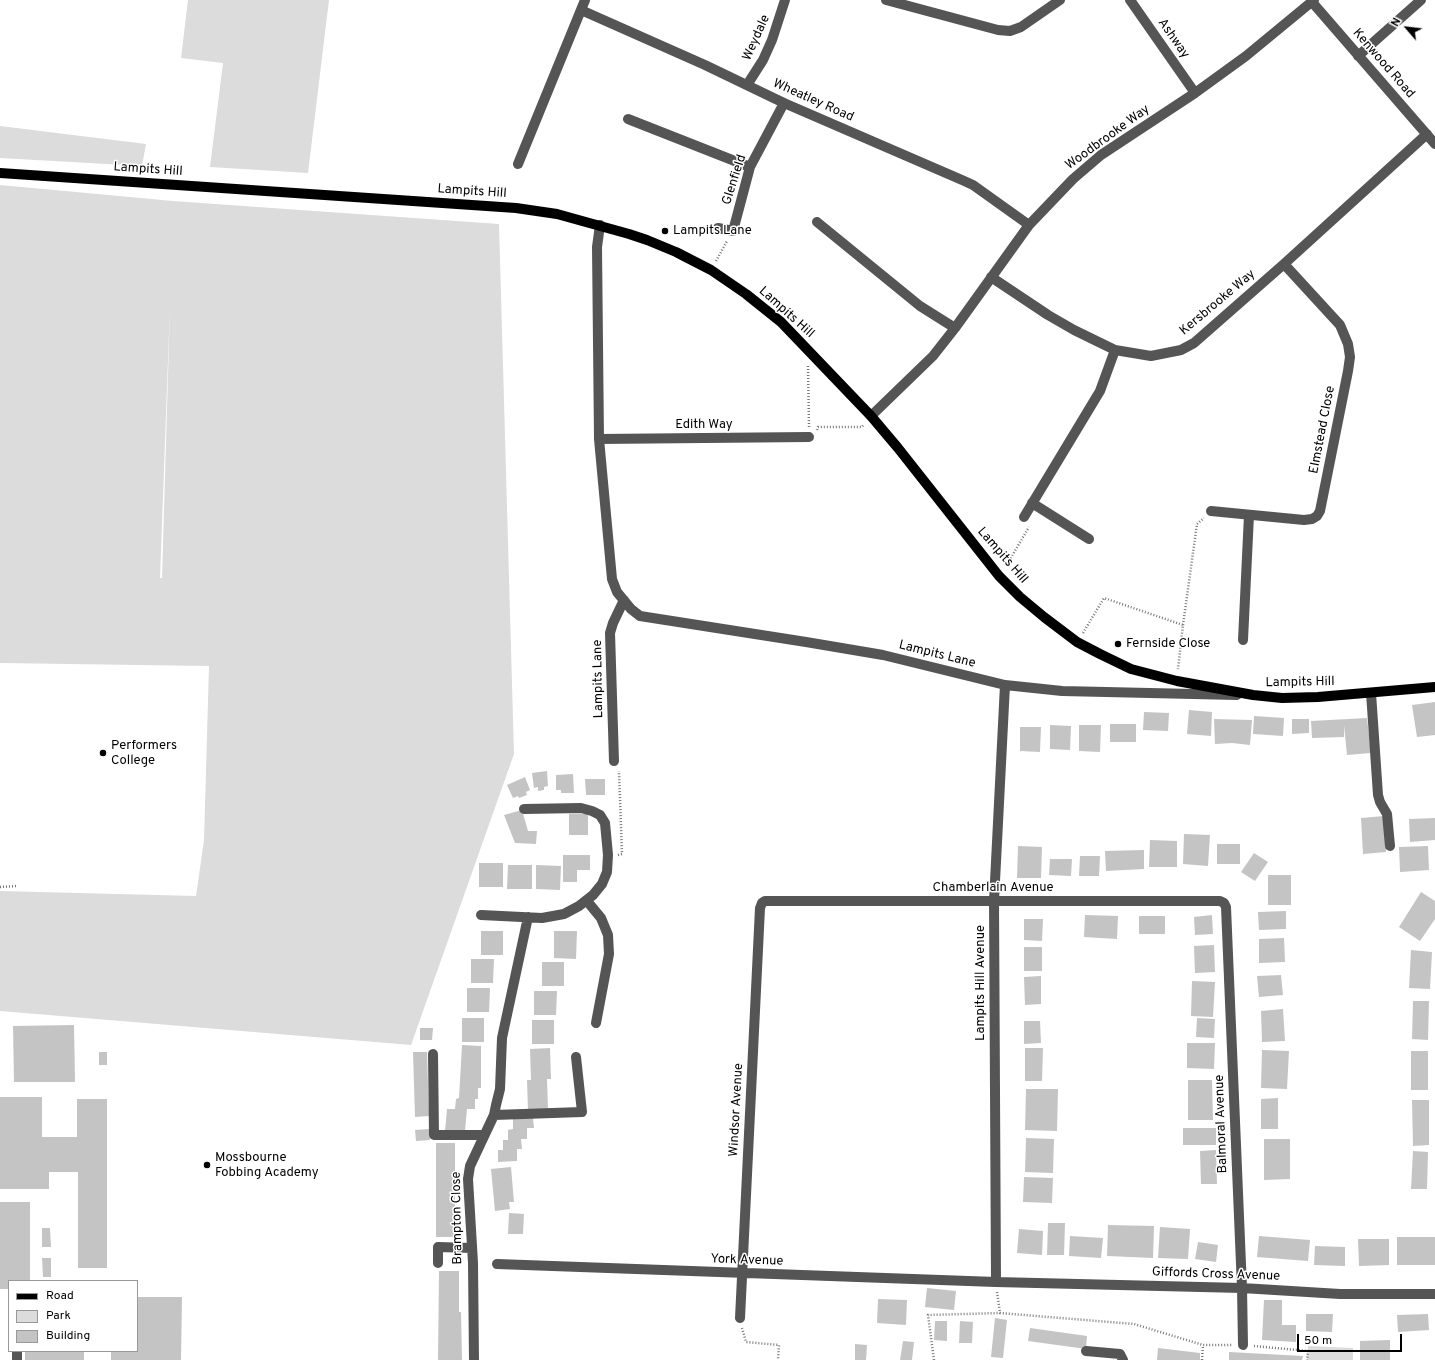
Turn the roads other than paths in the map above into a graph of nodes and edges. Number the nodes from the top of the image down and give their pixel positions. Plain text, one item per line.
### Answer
1 (585, 0) edge
2 (785, 0) edge
3 (886, 0) edge
4 (1060, 0) edge
5 (1130, 0) edge
6 (1421, 0) edge
7 (1313, 1) edge
8 (581, 10) junction
9 (1358, 56) junction
10 (747, 85) junction
11 (1195, 93) junction
12 (784, 103) junction
13 (628, 119) dead end
14 (1427, 134) junction
15 (1435, 144) edge
16 (518, 164) dead end
17 (750, 167) junction
18 (0, 173) edge
19 (817, 222) dead end
20 (600, 225) junction
21 (1029, 225) junction
22 (718, 228) dead end
23 (1284, 264) junction
24 (991, 277) junction
25 (955, 328) junction
26 (1115, 350) junction
27 (871, 416) junction
28 (809, 438) road end
29 (600, 439) junction
30 (1032, 503) junction
31 (1211, 511) road end
32 (1249, 515) junction
33 (1024, 517) road end
34 (1089, 539) dead end
35 (624, 600) junction
36 (1243, 640) dead end
37 (1005, 685) junction
38 (1435, 687) edge
39 (1371, 693) junction
40 (1252, 696) junction
41 (614, 760) road end
42 (524, 809) dead end
43 (1390, 846) dead end
44 (587, 901) junction
45 (994, 901) junction
46 (762, 903) joint
47 (1224, 903) joint
48 (481, 916) dead end
49 (528, 917) junction
50 (596, 1023) dead end
51 (433, 1054) dead end
52 (576, 1057) dead end
53 (494, 1115) junction
54 (483, 1135) junction
55 (472, 1248) junction
56 (438, 1263) dead end
57 (497, 1264) dead end
58 (742, 1274) junction
59 (996, 1282) junction
60 (1242, 1288) junction
61 (1435, 1294) edge
62 (740, 1318) road end
63 (1243, 1345) road end
64 (1086, 1351) dead end
65 (474, 1360) edge
66 (1123, 1360) edge

1 - 8 street
2 - 10 street, Weydale
3 - 4 street
5 - 11 street, Ashway
6 - 9 street
7 - 9 street, Kenwood Road
7 - 11 street, Woodbrooke Way
8 - 10 street, Wheatley Road
8 - 16 street
9 - 14 street, Kenwood Road
10 - 12 street, Wheatley Road
11 - 21 street, Woodbrooke Way
12 - 17 street, Glenfield
12 - 21 street, Wheatley Road
13 - 17 street
14 - 15 street, Kenwood Road
14 - 23 street, Kersbrooke Way
17 - 22 street, Glenfield
18 - 20 main road, Lampits Hill
19 - 25 street
20 - 27 main road, Lampits Hill
20 - 29 street, Lampits Lane
21 - 24 street, Woodbrooke Way
23 - 26 street, Kersbrooke Way
23 - 32 street, Elmstead Close
24 - 25 street, Woodbrooke Way
24 - 26 street, Kersbrooke Way
25 - 27 street, Woodbrooke Way
26 - 30 street
27 - 40 main road, Lampits Hill
28 - 29 street, Edith Way
29 - 35 street, Lampits Lane
30 - 33 street
30 - 34 street
31 - 32 street, Elmstead Close
32 - 36 street
35 - 37 street, Lampits Lane
35 - 41 street, Lampits Lane
37 - 40 street, Lampits Lane
37 - 45 street, Lampits Hill Avenue
38 - 39 main road, Lampits Hill
39 - 40 main road, Lampits Hill
39 - 43 street
42 - 44 street
44 - 49 street
44 - 50 street
45 - 46 street, Chamberlain Avenue
45 - 47 street, Chamberlain Avenue
45 - 59 street, Lampits Hill Avenue
46 - 58 street, Windsor Avenue
47 - 60 street, Balmoral Avenue
48 - 49 street
49 - 53 street, Brampton Close
51 - 54 street
52 - 53 street
53 - 54 street, Brampton Close
54 - 55 street, Brampton Close
55 - 56 street
55 - 65 street, Brampton Close
57 - 58 street, York Avenue
58 - 59 street, York Avenue
58 - 62 street, Windsor Avenue
59 - 60 street, Giffords Cross Avenue
60 - 61 street, Giffords Cross Avenue
60 - 63 street, Balmoral Avenue
64 - 66 street

